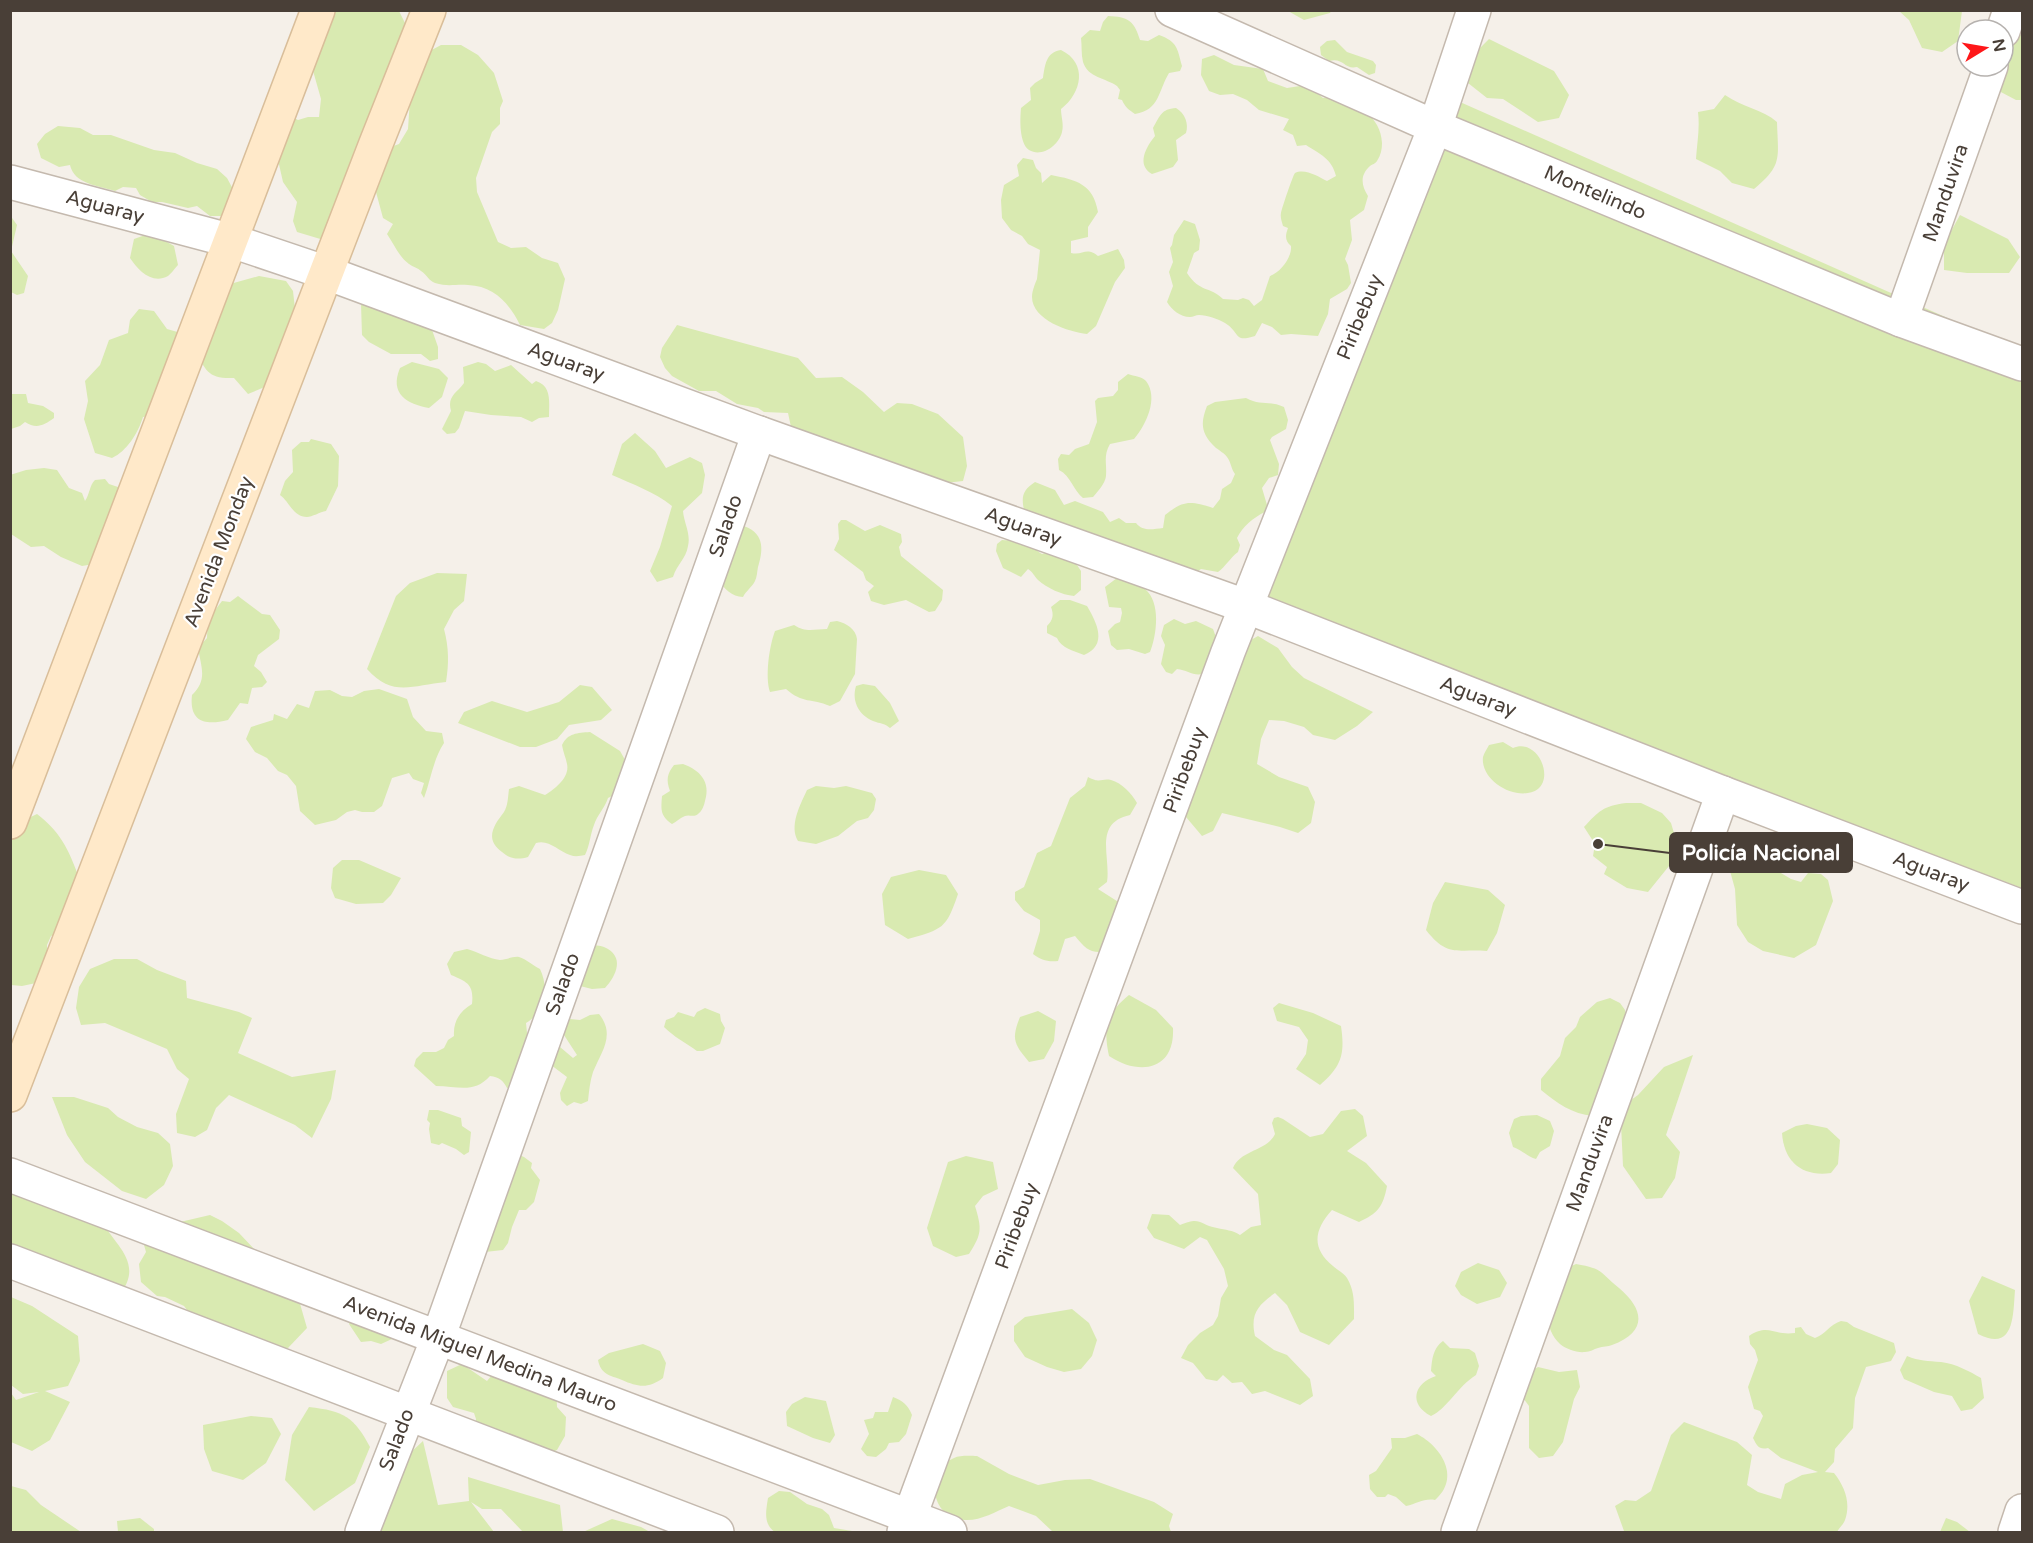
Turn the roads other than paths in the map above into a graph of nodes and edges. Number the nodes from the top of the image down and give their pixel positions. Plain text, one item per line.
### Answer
1 (318, 10) edge
2 (429, 10) edge
3 (1172, 10) edge
4 (1474, 10) edge
5 (1987, 78) edge
6 (1435, 127) junction
7 (10, 182) edge
8 (232, 241) junction
9 (327, 273) junction
10 (1901, 320) junction
11 (2022, 364) edge
12 (759, 433) junction
13 (1245, 606) junction
14 (1723, 794) junction
15 (10, 822) edge
16 (2022, 907) edge
17 (10, 1095) edge
18 (10, 1175) edge
19 (10, 1261) edge
20 (438, 1338) junction
21 (407, 1414) junction
22 (2022, 1511) edge
23 (907, 1525) edge
24 (362, 1533) edge
25 (717, 1533) edge
26 (950, 1533) edge
27 (1458, 1533) edge
28 (2015, 1533) edge

1 - 8 main road
2 - 9 main road, Avenida Monday
3 - 6 street, Montelindo
4 - 6 street, Piribebuy
5 - 10 street, Manduvira
6 - 10 street, Montelindo
6 - 13 street, Piribebuy
7 - 8 street, Aguaray
8 - 9 street, Aguaray
8 - 15 main road
9 - 12 street, Aguaray
9 - 17 main road, Avenida Monday
10 - 11 street, Montelindo
12 - 13 street, Aguaray
12 - 20 street, Salado
13 - 14 street, Aguaray
13 - 23 street, Piribebuy
14 - 16 street, Aguaray
14 - 27 street, Manduvira
18 - 20 street, Avenida Miguel Medina Mauro
19 - 21 street
20 - 21 street, Salado
20 - 23 street, Avenida Miguel Medina Mauro
21 - 24 street, Salado
21 - 25 street
22 - 28 street
23 - 26 street, Avenida Miguel Medina Mauro

